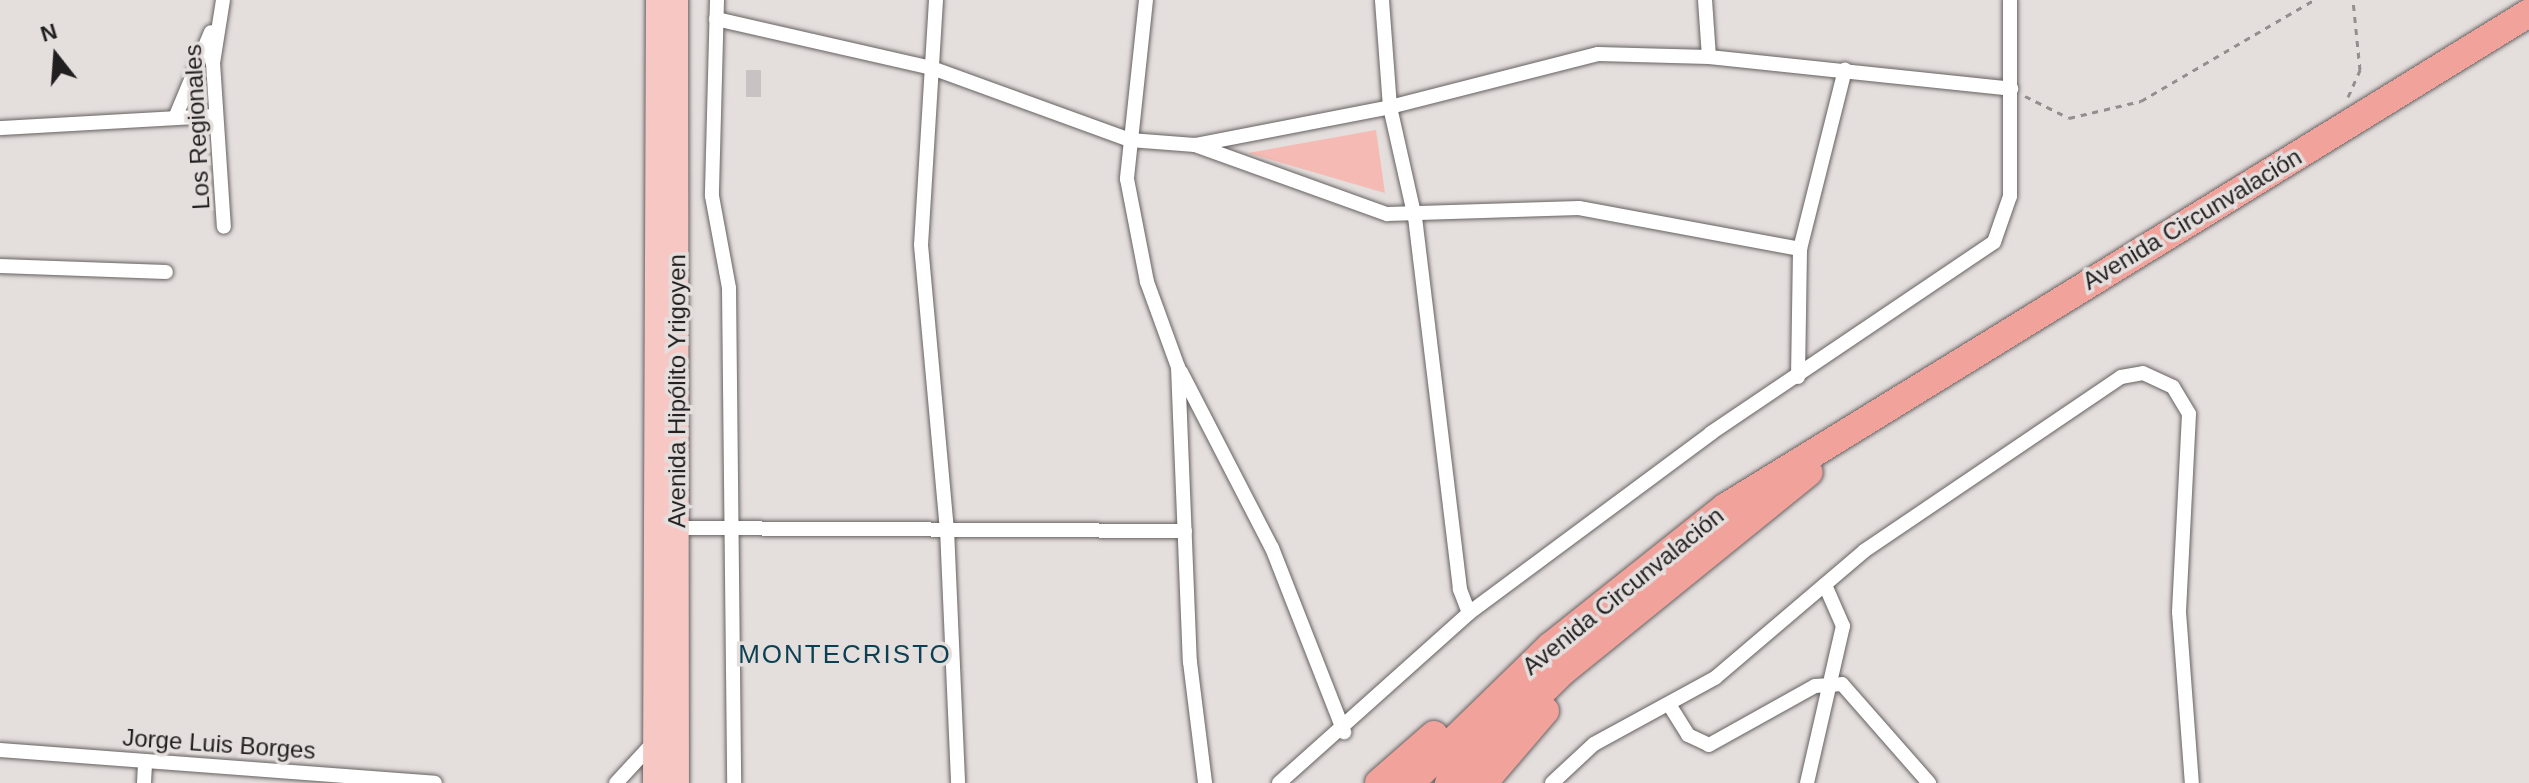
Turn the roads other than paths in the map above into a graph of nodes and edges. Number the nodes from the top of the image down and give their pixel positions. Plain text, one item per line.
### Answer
1 (223, 0) edge
2 (658, 0) edge
3 (676, 0) edge
4 (717, 0) edge
5 (936, 0) edge
6 (1146, 0) edge
7 (1382, 0) edge
8 (1705, 0) edge
9 (2010, 0) edge
10 (2529, 13) edge
11 (716, 19) junction
12 (215, 25) junction
13 (1709, 57) junction
14 (932, 68) junction
15 (1845, 70) junction
16 (2011, 89) junction
17 (1390, 107) junction
18 (215, 116) junction
19 (175, 118) junction
20 (0, 128) edge
21 (1130, 140) junction
22 (1195, 145) junction
23 (1415, 218) junction
24 (224, 227) dead end
25 (1800, 249) junction
26 (0, 266) edge
27 (166, 272) dead end
28 (1178, 367) junction
29 (1798, 377) junction
30 (1857, 429) junction
31 (1754, 515) junction
32 (731, 527) junction
33 (677, 528) junction
34 (947, 529) junction
35 (1185, 531) junction
36 (1650, 563) junction
37 (1825, 585) junction
38 (1469, 613) junction
39 (1828, 682) junction
40 (1670, 706) junction
41 (1344, 732) junction
42 (656, 739) junction
43 (0, 750) edge
44 (145, 761) junction
45 (310, 778) edge
46 (417, 782) edge
47 (144, 783) edge
48 (435, 783) edge
49 (616, 783) edge
50 (655, 783) edge
51 (677, 783) edge
52 (734, 783) edge
53 (958, 783) edge
54 (1205, 783) edge
55 (1279, 783) edge
56 (1379, 783) edge
57 (1410, 783) edge
58 (1449, 783) edge
59 (1483, 783) edge
60 (1552, 783) edge
61 (1807, 783) edge
62 (1929, 783) edge
63 (2192, 783) edge

1 - 12 street, Los Regionales
2 - 42 main road, Avenida Hipólito Yrigoyen
3 - 33 main road, Avenida Hipólito Yrigoyen
4 - 11 street
5 - 14 street
6 - 21 street
7 - 17 street
8 - 13 street
9 - 16 street
10 - 30 highway, Avenida Circunvalación
11 - 14 street
11 - 32 street
12 - 18 street, Los Regionales
12 - 19 street, Los Regionales
13 - 15 street
13 - 17 street
14 - 21 street
14 - 34 street
15 - 16 street
15 - 25 street
16 - 29 street
17 - 22 street
17 - 23 street
18 - 19 street
18 - 24 street, Los Regionales
19 - 20 street
21 - 22 street
21 - 28 street
22 - 23 street
23 - 25 street
23 - 38 street
25 - 29 street
26 - 27 street
28 - 35 street
28 - 41 street
29 - 38 street
30 - 31 highway, Avenida Circunvalación
30 - 36 highway, Avenida Circunvalación
31 - 58 highway, Avenida Circunvalación
31 - 59 highway
32 - 33 street
32 - 34 street
32 - 52 street
33 - 51 main road, Avenida Hipólito Yrigoyen
34 - 35 street
34 - 53 street
35 - 54 street
36 - 56 highway
36 - 57 highway, Avenida Circunvalación
37 - 39 street
37 - 40 street
37 - 63 street
38 - 41 street
39 - 40 street
39 - 61 street
39 - 62 street
40 - 60 street
41 - 55 street
42 - 49 street
42 - 50 main road, Avenida Hipólito Yrigoyen
43 - 44 street, Jorge Luis Borges
44 - 45 street, Jorge Luis Borges
44 - 47 street
45 - 46 street, Jorge Luis Borges
46 - 48 street, Jorge Luis Borges

